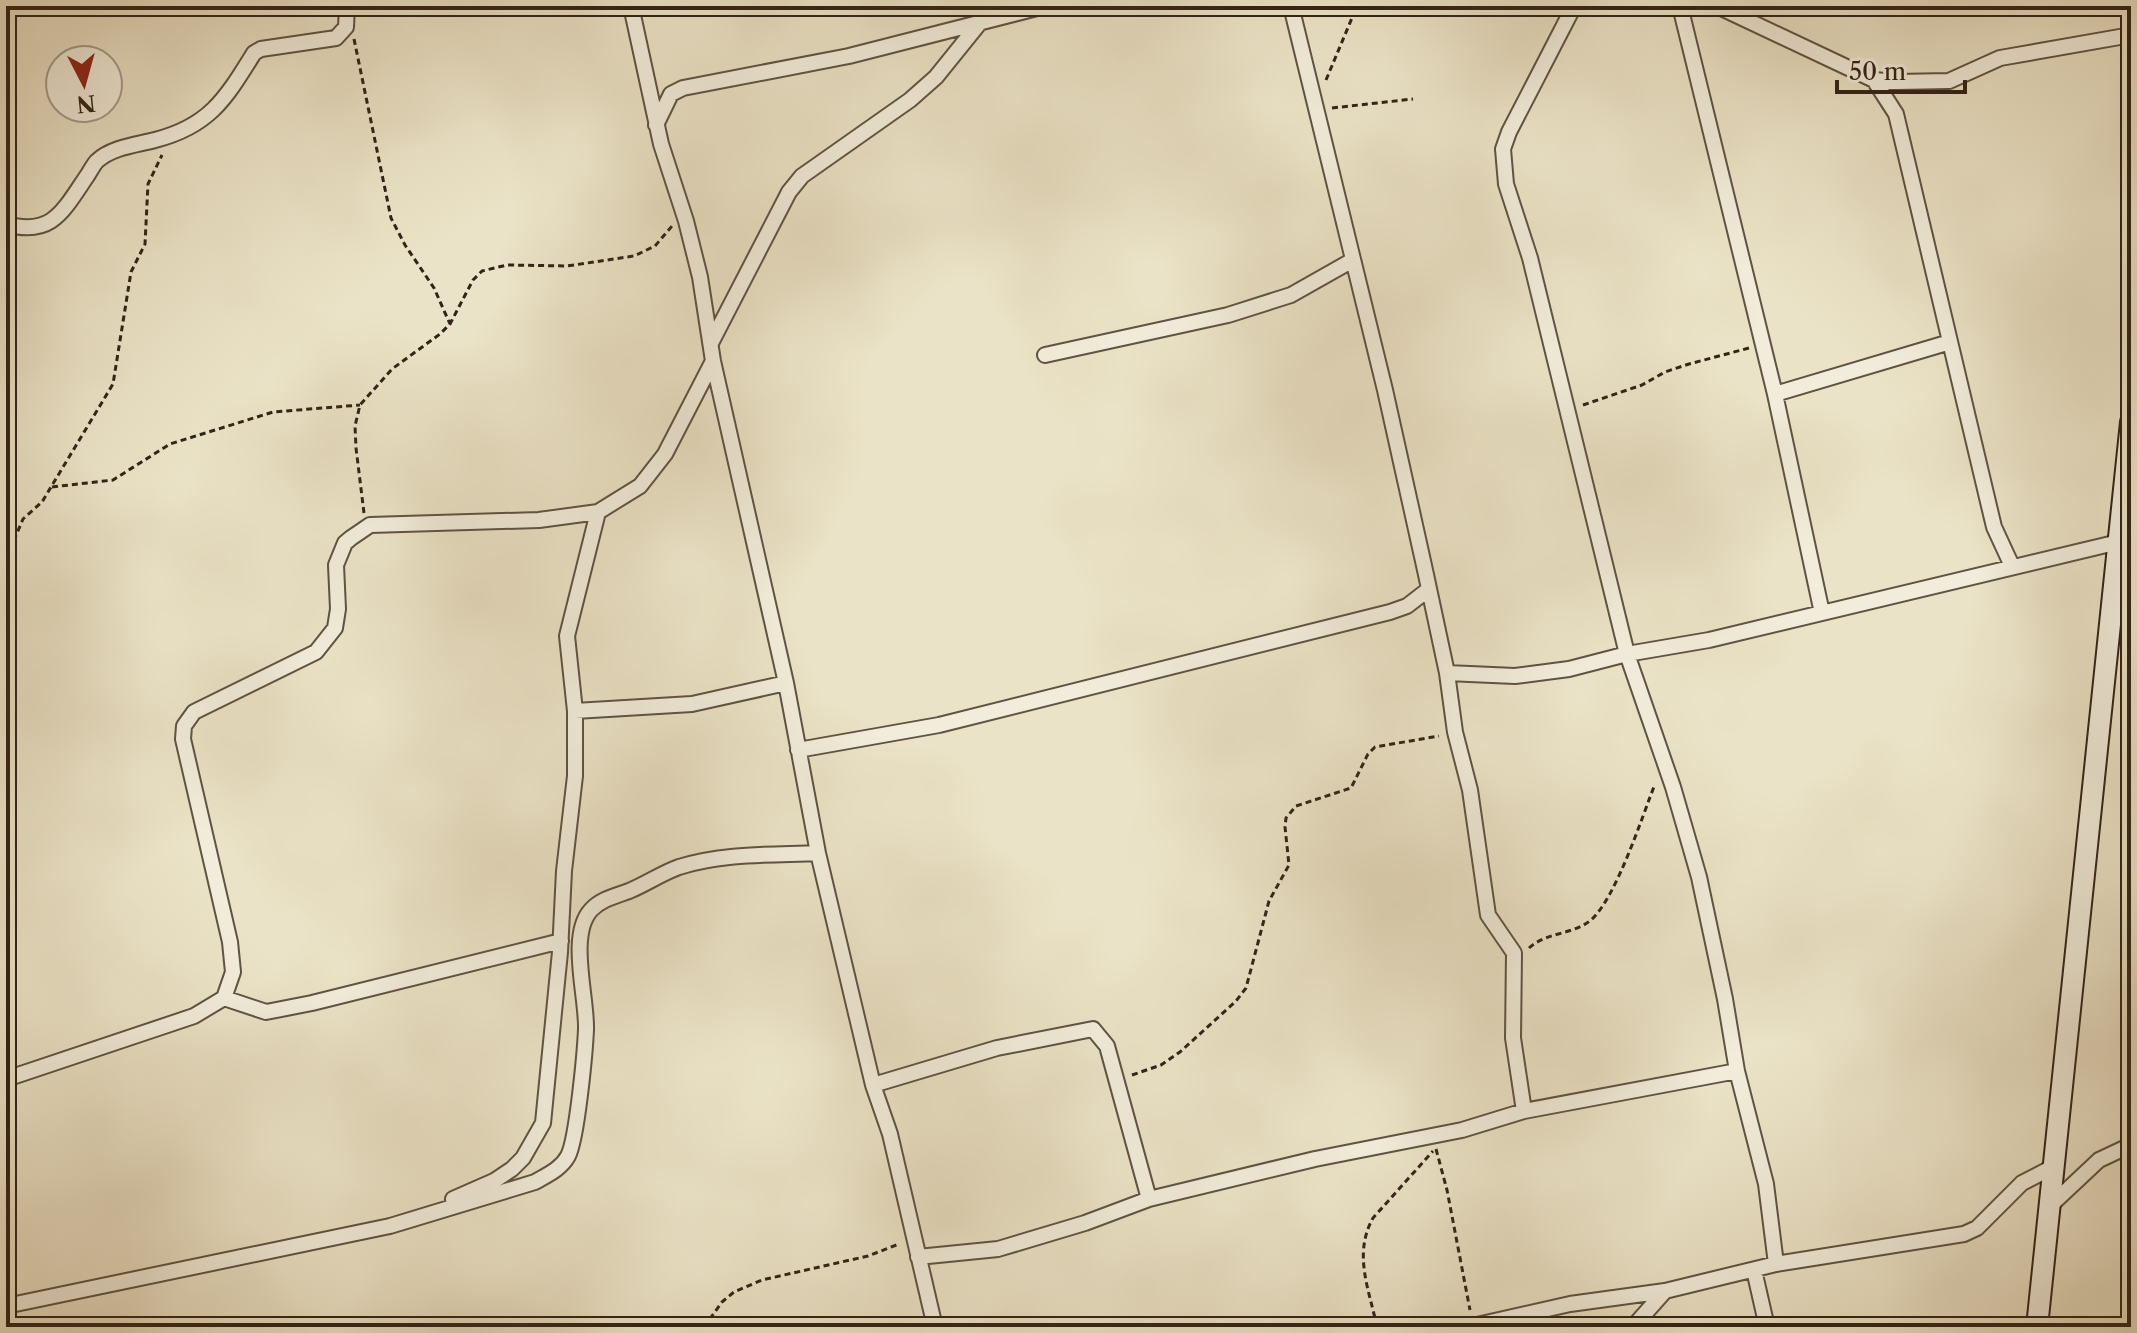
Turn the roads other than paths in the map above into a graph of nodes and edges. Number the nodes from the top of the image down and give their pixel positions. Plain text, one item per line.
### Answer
1 (347, 6) edge
2 (631, 6) edge
3 (1045, 6) edge
4 (1291, 6) edge
5 (1574, 6) edge
6 (1680, 6) edge
7 (1717, 6) edge
8 (982, 20) junction
9 (2131, 35) edge
10 (1874, 80) junction
11 (656, 126) junction
12 (6, 224) edge
13 (1353, 260) junction
14 (1950, 342) junction
15 (711, 343) junction
16 (1045, 355) dead end
17 (713, 361) junction
18 (1775, 394) junction
19 (2131, 422) edge
20 (598, 512) junction
21 (2126, 540) edge
22 (2012, 566) junction
23 (1429, 589) junction
24 (1407, 606) junction
25 (1822, 613) junction
26 (1436, 623) junction
27 (1627, 654) junction
28 (1447, 673) junction
29 (786, 683) junction
30 (575, 711) junction
31 (798, 750) junction
32 (818, 853) junction
33 (561, 941) junction
34 (224, 998) junction
35 (1737, 1071) junction
36 (6, 1079) edge
37 (873, 1085) junction
38 (1524, 1111) junction
39 (2131, 1145) edge
40 (2053, 1167) junction
41 (1149, 1199) junction
42 (2050, 1206) junction
43 (390, 1226) junction
44 (918, 1257) junction
45 (1776, 1264) junction
46 (1754, 1270) junction
47 (1665, 1291) junction
48 (6, 1306) edge
49 (1470, 1326) edge
50 (935, 1327) edge
51 (1633, 1327) edge
52 (1767, 1327) edge
53 (2037, 1327) edge

1 - 12 street
2 - 11 street
3 - 8 street
4 - 13 street
5 - 27 street
6 - 18 street
7 - 10 street
8 - 11 street
8 - 15 street
9 - 10 street
10 - 14 street
11 - 15 street
13 - 16 street
13 - 23 street
14 - 18 street
14 - 22 street
15 - 17 street
17 - 20 street
17 - 29 street
18 - 25 street
19 - 21 street
20 - 30 street
20 - 34 street
21 - 22 street
21 - 40 street
22 - 25 street
23 - 24 street
23 - 26 street
24 - 26 street
24 - 31 street
25 - 27 street
26 - 28 street
27 - 28 street
27 - 35 street
28 - 38 street
29 - 30 street
29 - 31 street
30 - 33 street
31 - 32 street
32 - 37 street
32 - 43 street
33 - 34 street
33 - 43 street
34 - 36 street
35 - 38 street
35 - 45 street
37 - 41 street
37 - 44 street
38 - 41 street
39 - 42 street
40 - 42 street
40 - 45 street
41 - 44 street
42 - 53 street
43 - 48 street
44 - 50 street
45 - 46 street
46 - 47 street
46 - 52 street
47 - 49 street
47 - 51 street

